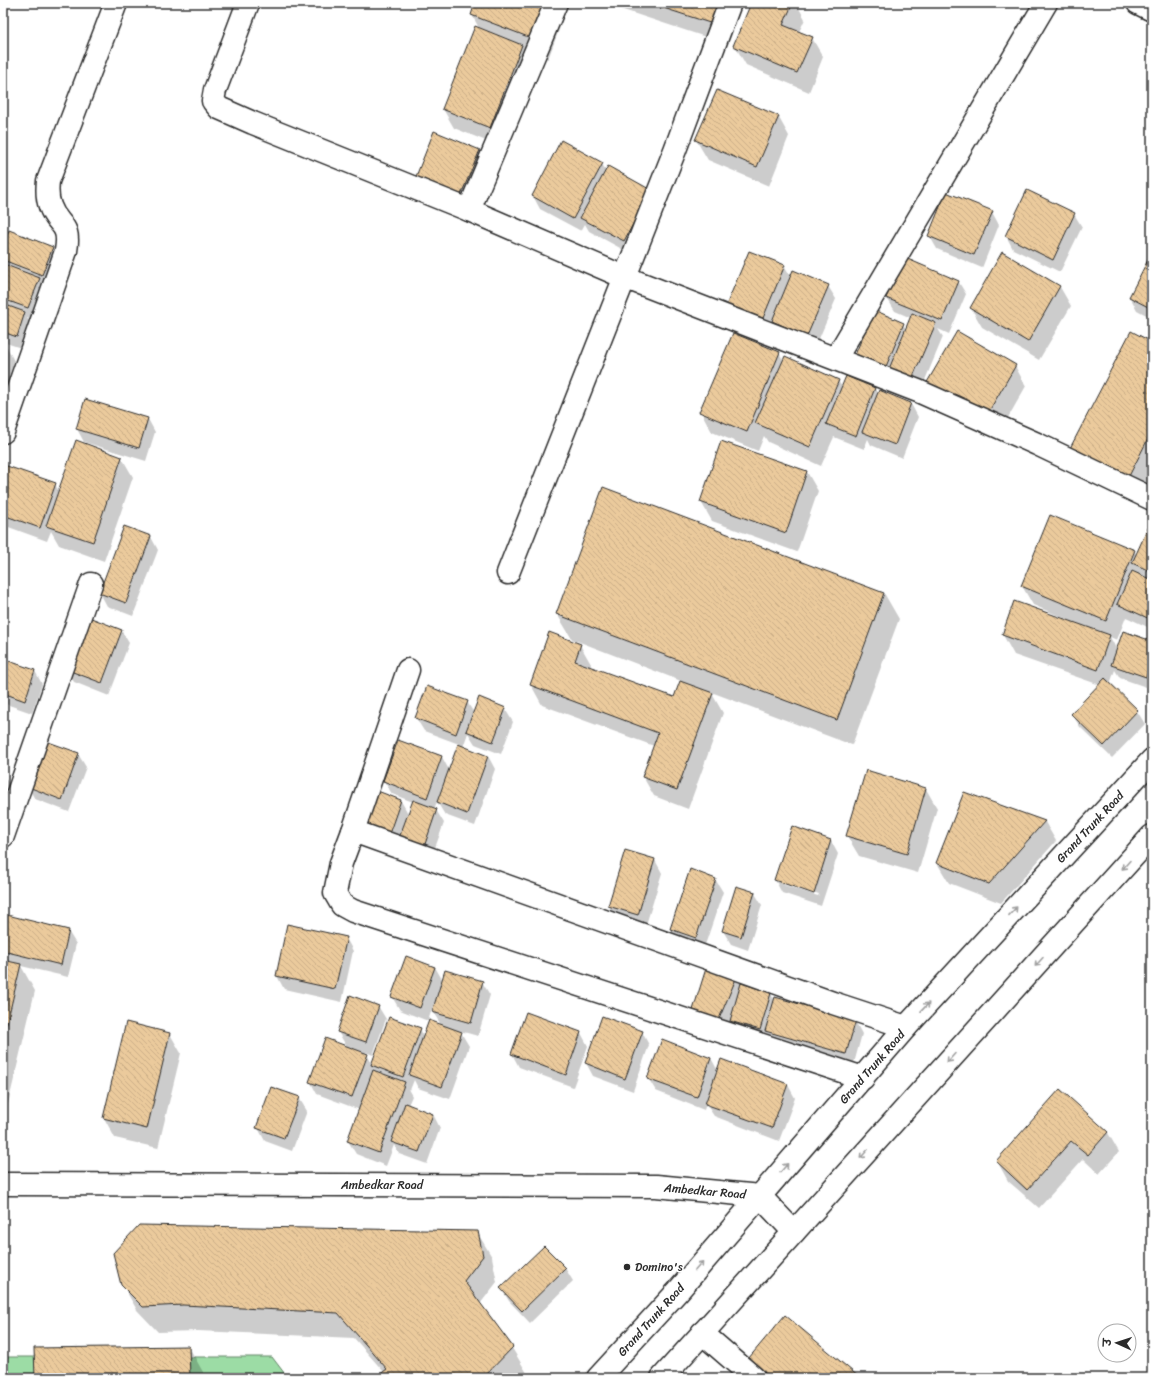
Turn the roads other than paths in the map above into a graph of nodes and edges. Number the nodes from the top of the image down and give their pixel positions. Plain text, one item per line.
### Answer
1 (116, 3) edge
2 (248, 3) edge
3 (556, 3) edge
4 (730, 3) edge
5 (1046, 3) edge
6 (1138, 3) edge
7 (1152, 10) edge
8 (469, 210) junction
9 (624, 277) junction
10 (836, 358) junction
11 (3, 432) edge
12 (1152, 499) edge
13 (508, 573) dead end
14 (91, 584) dead end
15 (408, 670) dead end
16 (1152, 760) edge
17 (353, 831) junction
18 (3, 836) edge
19 (1152, 836) edge
20 (906, 1027) junction
21 (863, 1078) junction
22 (3, 1184) edge
23 (760, 1196) junction
24 (794, 1232) junction
25 (702, 1333) junction
26 (598, 1378) edge
27 (662, 1378) edge
28 (754, 1378) edge

1 - 11 main road
2 - 8 main road
3 - 8 main road
4 - 9 main road
5 - 10 main road
6 - 7 main road
8 - 9 main road
9 - 10 main road
9 - 13 main road
10 - 12 main road
14 - 18 main road
15 - 17 main road
20 -> 16 main road, Grand Trunk Road
17 - 20 main road
17 - 21 main road
19 -> 24 main road
20 - 21 main road, Grand Trunk Road
23 -> 21 main road, Grand Trunk Road
22 - 23 main road, Ambedkar Road
23 - 24 main road
26 -> 23 main road, Grand Trunk Road
24 - 25 main road
25 - 27 main road
25 - 28 main road

